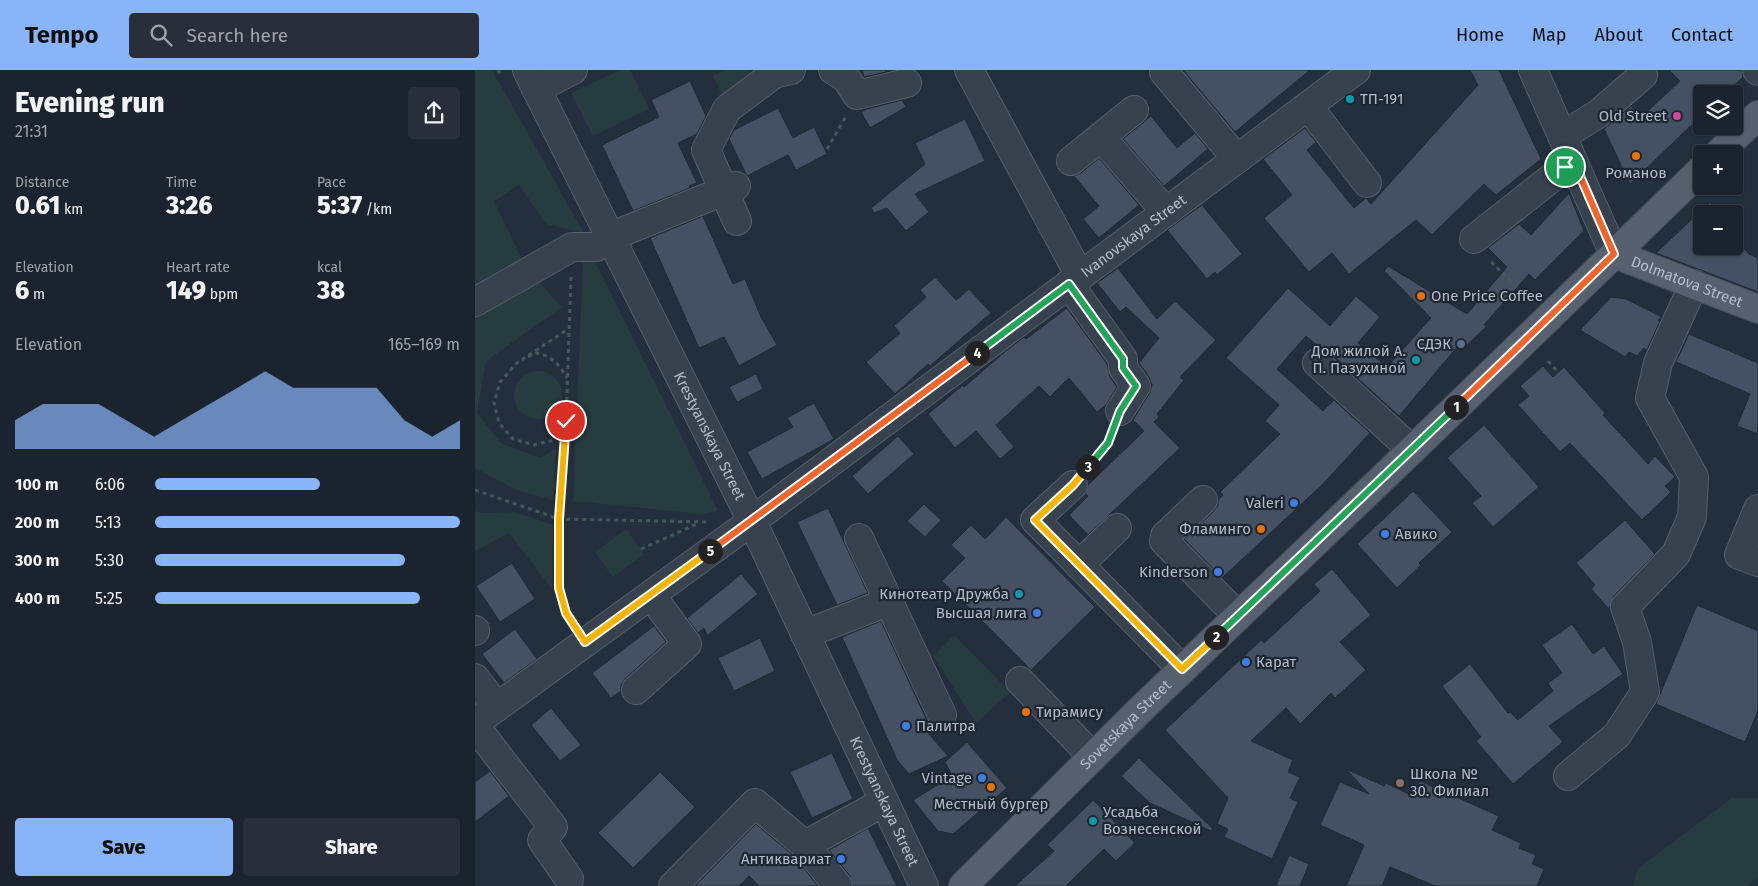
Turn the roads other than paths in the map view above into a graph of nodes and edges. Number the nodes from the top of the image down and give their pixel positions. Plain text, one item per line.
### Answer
1 (573, 70) edge
2 (791, 70) edge
3 (833, 70) edge
4 (969, 70) edge
5 (1166, 70) edge
6 (1533, 70) edge
7 (1342, 74) edge
8 (1643, 75) dead end
9 (531, 80) edge
10 (907, 83) dead end
11 (1308, 106) junction
12 (1134, 110) dead end
13 (1758, 115) edge
14 (1562, 136) junction
15 (1101, 137) junction
16 (1727, 145) edge
17 (1573, 160) junction
18 (1071, 161) dead end
19 (1236, 165) junction
20 (1693, 178) edge
21 (1367, 183) dead end
22 (729, 188) junction
23 (1166, 212) junction
24 (737, 221) dead end
25 (611, 239) junction
26 (1475, 239) dead end
27 (1614, 254) junction
28 (1074, 280) junction
29 (1694, 284) junction
30 (475, 302) edge
31 (1758, 309) edge
32 (1317, 363) dead end
33 (1120, 411) road end
34 (1412, 450) junction
35 (1073, 485) road end
36 (1203, 500) dead end
37 (1758, 509) edge
38 (752, 521) junction
39 (1117, 528) dead end
40 (859, 538) dead end
41 (1758, 562) edge
42 (1079, 565) junction
43 (651, 595) junction
44 (888, 602) junction
45 (1238, 616) junction
46 (805, 634) junction
47 (1182, 669) junction
48 (475, 678) edge
49 (1020, 681) dead end
50 (636, 690) dead end
51 (497, 707) junction
52 (941, 715) dead end
53 (475, 724) edge
54 (1093, 757) junction
55 (1568, 776) dead end
56 (884, 802) junction
57 (805, 845) junction
58 (569, 879) dead end
59 (673, 886) edge
60 (838, 886) edge
61 (924, 886) edge
62 (963, 886) edge

1 - 9 street
2 - 22 street
3 - 10 street
4 - 28 street
5 - 19 street
6 - 14 street
7 - 11 street, Ivanovskaya Street
8 - 14 street
9 - 25 street, Krestyanskaya Street
11 - 19 street, Ivanovskaya Street
11 - 21 street
12 - 15 street
13 - 16 main road
14 - 17 street
15 - 18 street
15 - 23 street
17 - 26 street
17 - 27 street
19 - 23 street, Ivanovskaya Street
20 - 27 main road, Sovetskaya Street
22 - 24 street
22 - 25 street
23 - 28 street, Ivanovskaya Street
25 - 30 street
25 - 38 street, Krestyanskaya Street
27 - 29 main road, Dolmatova Street
27 - 34 main road, Sovetskaya Street
28 - 33 street
28 - 38 street, Ivanovskaya Street
29 - 31 main road, Dolmatova Street
29 - 55 street
32 - 34 street
34 - 45 main road, Sovetskaya Street
35 - 42 street
36 - 45 street
37 - 41 street
38 - 43 street, Ivanovskaya Street
38 - 46 street, Krestyanskaya Street
39 - 42 street
40 - 44 street
42 - 47 street
43 - 50 street
43 - 51 street, Ivanovskaya Street
44 - 46 street
44 - 52 street
45 - 47 main road, Sovetskaya Street
46 - 56 street, Krestyanskaya Street
47 - 54 main road, Sovetskaya Street
48 - 51 street
49 - 54 street
51 - 53 street, Ivanovskaya Street
53 - 58 street
54 - 62 main road, Sovetskaya Street
56 - 57 street
56 - 61 street, Krestyanskaya Street
57 - 59 street
57 - 60 street

